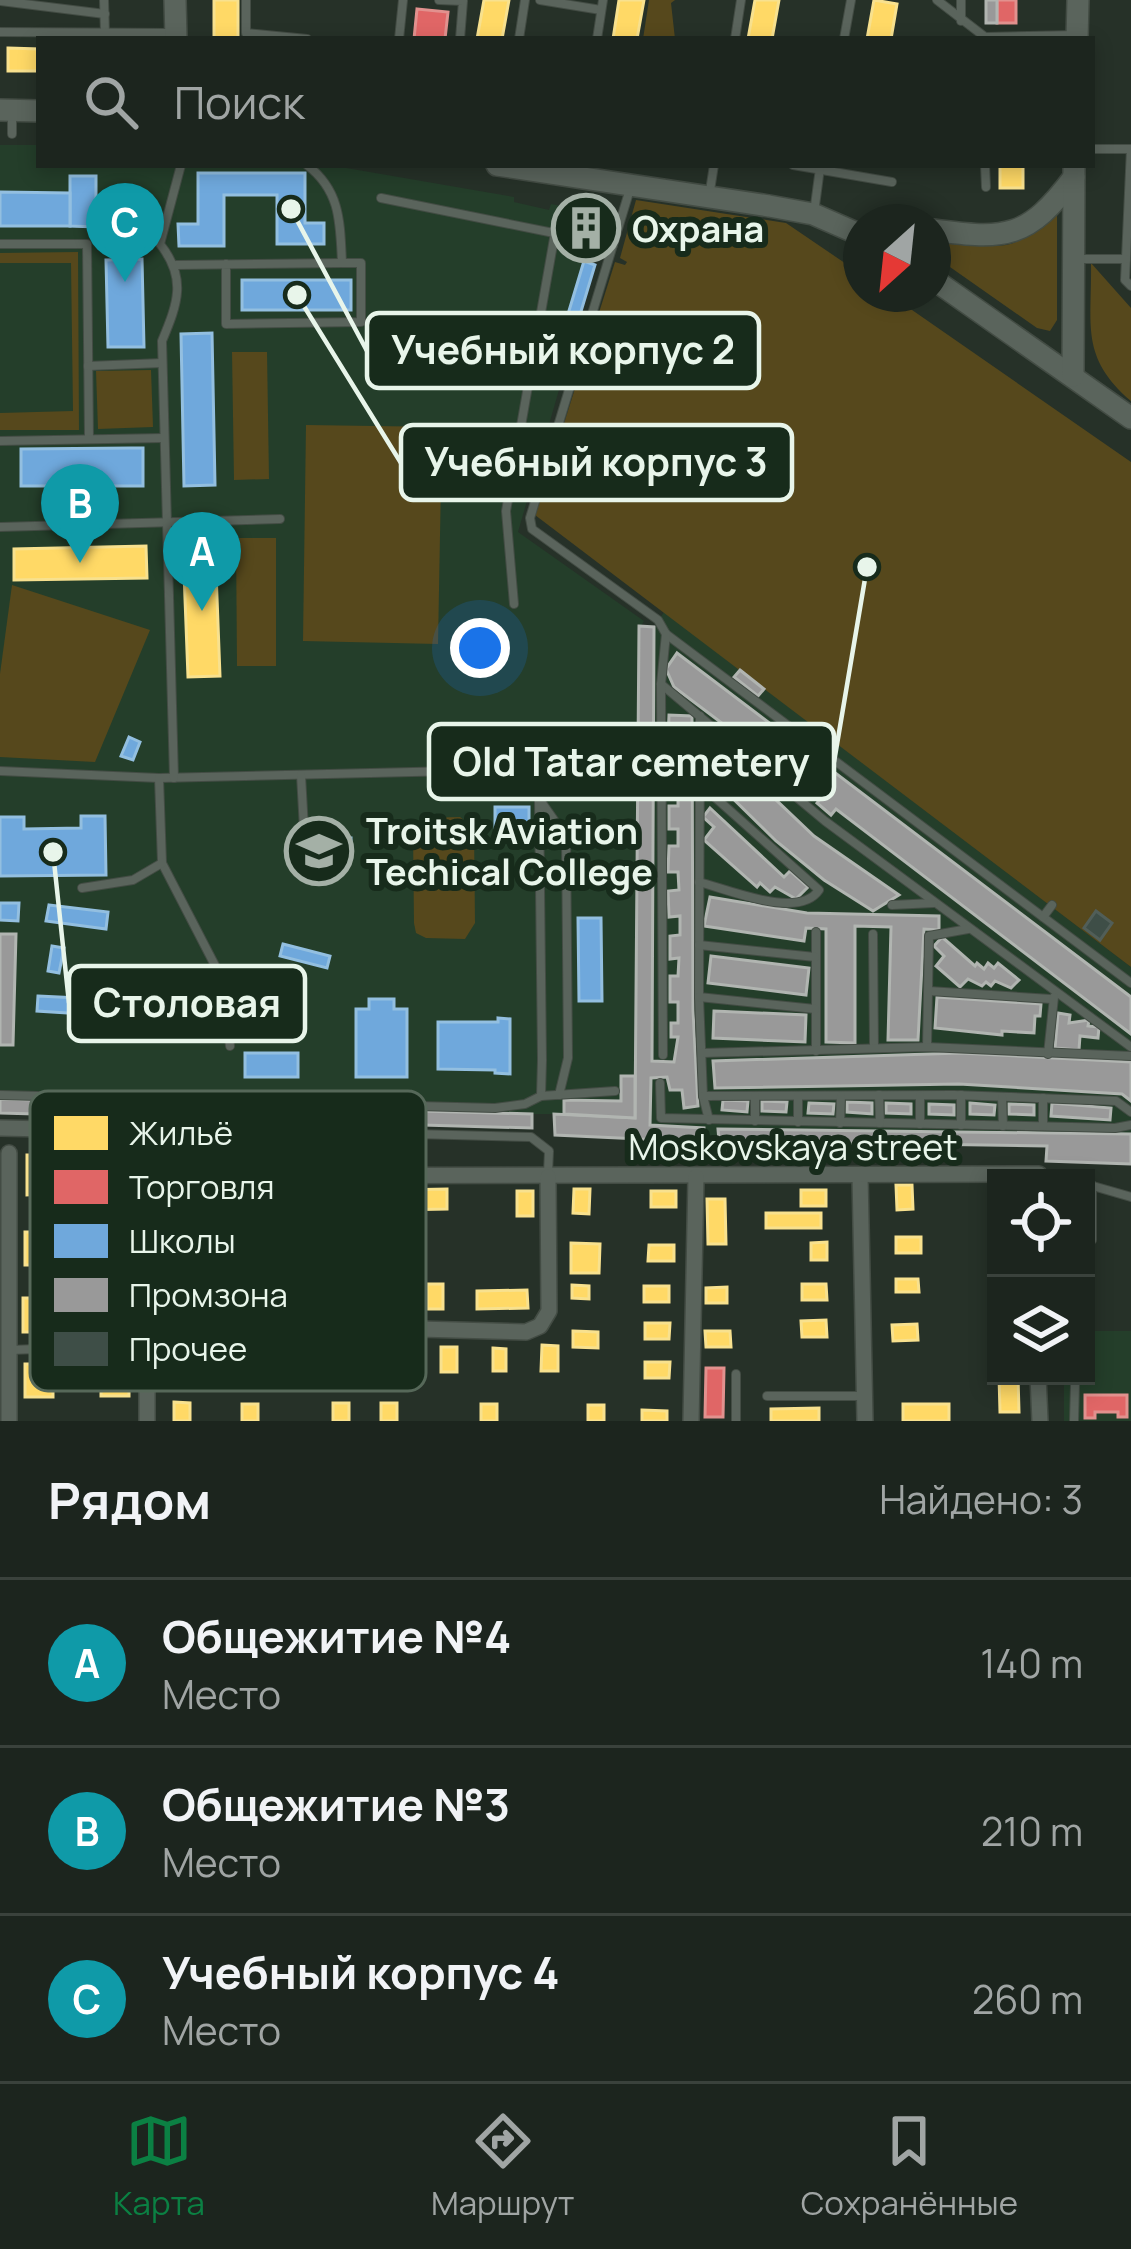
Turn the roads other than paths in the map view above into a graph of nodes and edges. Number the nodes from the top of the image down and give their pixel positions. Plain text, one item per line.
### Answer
1 (104, 0) edge
2 (176, 0) edge
3 (245, 0) edge
4 (403, 0) edge
5 (440, 0) edge
6 (525, 0) edge
7 (540, 0) edge
8 (741, 0) edge
9 (851, 0) edge
10 (937, 0) edge
11 (961, 0) edge
12 (1078, 0) edge
13 (0, 1) edge
14 (602, 5) edge
15 (105, 14) junction
16 (961, 21) junction
17 (0, 32) edge
18 (105, 34) junction
19 (176, 36) edge
20 (276, 36) edge
21 (399, 36) edge
22 (460, 36) edge
23 (519, 36) edge
24 (597, 36) edge
25 (735, 36) edge
26 (845, 36) edge
27 (982, 36) edge
28 (1077, 36) edge
29 (6, 110) edge
30 (36, 111) edge
31 (12, 134) dead end
32 (1095, 149) edge
33 (180, 168) edge
34 (311, 168) edge
35 (531, 168) edge
36 (714, 168) edge
37 (820, 168) edge
38 (825, 168) edge
39 (986, 168) edge
40 (1074, 171) edge
41 (576, 172) edge
42 (892, 182) dead end
43 (631, 187) junction
44 (986, 187) dead end
45 (381, 198) dead end
46 (709, 198) junction
47 (813, 214) junction
48 (843, 218) edge
49 (843, 227) edge
50 (555, 233) junction
51 (951, 233) edge
52 (0, 244) edge
53 (613, 245) junction
54 (1073, 259) junction
55 (1126, 259) junction
56 (342, 263) junction
57 (226, 264) junction
58 (176, 265) junction
59 (1131, 286) edge
60 (951, 292) edge
61 (162, 363) junction
62 (88, 366) junction
63 (1072, 376) junction
64 (1131, 418) edge
65 (163, 438) junction
66 (89, 439) junction
67 (0, 441) edge
68 (280, 519) dead end
69 (166, 523) junction
70 (0, 527) edge
71 (514, 604) dead end
72 (666, 634) junction
73 (661, 684) junction
74 (700, 716) junction
75 (527, 755) dead end
76 (0, 771) edge
77 (301, 775) junction
78 (159, 778) junction
79 (174, 778) junction
80 (699, 782) junction
81 (529, 783) junction
82 (539, 799) junction
83 (162, 863) junction
84 (344, 865) dead end
85 (699, 882) junction
86 (82, 889) dead end
87 (935, 903) junction
88 (892, 905) dead end
89 (1052, 905) dead end
90 (1043, 917) junction
91 (970, 928) junction
92 (815, 932) dead end
93 (873, 934) dead end
94 (699, 945) junction
95 (815, 958) junction
96 (1131, 983) edge
97 (929, 992) junction
98 (1054, 996) junction
99 (700, 997) junction
100 (815, 1009) junction
101 (230, 1046) dead end
102 (927, 1047) junction
103 (874, 1048) junction
104 (816, 1051) junction
105 (1131, 1052) edge
106 (702, 1053) junction
107 (1048, 1054) junction
108 (663, 1055) dead end
109 (660, 1083) dead end
110 (615, 1091) dead end
111 (0, 1095) edge
112 (559, 1095) junction
113 (879, 1095) junction
114 (920, 1095) junction
115 (961, 1095) junction
116 (30, 1096) edge
117 (541, 1096) junction
118 (703, 1096) junction
119 (755, 1096) junction
120 (798, 1096) junction
121 (841, 1096) junction
122 (1002, 1096) junction
123 (1042, 1098) junction
124 (426, 1106) edge
125 (1131, 1112) edge
126 (709, 1120) junction
127 (754, 1121) junction
128 (798, 1122) junction
129 (839, 1123) junction
130 (880, 1124) junction
131 (920, 1124) junction
132 (962, 1125) junction
133 (1131, 1125) edge
134 (1003, 1126) junction
135 (1043, 1126) junction
136 (0, 1128) edge
137 (30, 1129) edge
138 (426, 1134) edge
139 (9, 1153) dead end
140 (860, 1174) junction
141 (987, 1175) edge
142 (426, 1177) edge
143 (548, 1177) junction
144 (696, 1177) junction
145 (1095, 1186) edge
146 (1131, 1197) edge
147 (426, 1329) edge
148 (30, 1349) edge
149 (9, 1350) junction
150 (736, 1374) dead end
151 (1038, 1385) edge
152 (1075, 1385) edge
153 (147, 1391) edge
154 (767, 1396) dead end
155 (864, 1396) junction
156 (9, 1421) edge
157 (147, 1421) edge
158 (691, 1421) edge
159 (736, 1421) edge
160 (865, 1421) edge
161 (1040, 1421) edge
162 (1074, 1421) edge

1 - 15 lane
2 - 19 main road
3 - 20 lane
4 - 21 lane
5 - 22 lane
6 - 23 lane
7 - 14 lane
8 - 25 lane
9 - 26 lane
10 - 16 lane
11 - 16 lane
12 - 28 main road
13 - 15 lane
14 - 24 lane
15 - 18 lane
16 - 27 lane
17 - 18 lane
18 - 19 lane
29 - 30 main road
29 - 31 lane
32 - 55 lane
33 - 58 lane
34 - 56 lane
35 - 41 main road
36 - 46 lane
37 - 47 lane
38 - 42 lane
39 - 44 lane
40 - 51 main road
40 - 54 main road
41 - 43 main road
43 - 46 main road
43 - 53 lane
45 - 50 lane
46 - 47 main road
47 - 48 main road
47 - 49 main road
50 - 53 lane
50 - 71 lane
52 - 62 lane
53 - 72 lane
54 - 55 lane
54 - 63 main road
55 - 59 lane
56 - 57 lane
56 - 57 lane
57 - 58 lane
58 - 61 lane
60 - 63 main road
61 - 62 lane
61 - 65 lane
62 - 66 lane
63 - 64 main road
65 - 66 lane
65 - 69 lane
66 - 67 lane
68 - 69 lane
69 - 70 lane
69 - 79 lane
72 - 73 lane
72 - 90 lane
73 - 74 lane
73 - 108 lane
74 - 80 lane
74 - 87 lane
75 - 81 lane
76 - 78 lane
77 - 79 lane
77 - 81 lane
77 - 84 lane
78 - 79 lane
78 - 83 lane
80 - 85 lane
80 - 85 lane
81 - 82 lane
82 - 112 lane
82 - 117 lane
83 - 86 lane
83 - 101 lane
85 - 94 lane
87 - 88 lane
87 - 91 lane
89 - 90 lane
90 - 96 lane
91 - 97 lane
91 - 98 lane
92 - 95 lane
93 - 103 lane
94 - 95 lane
94 - 99 lane
95 - 100 lane
97 - 98 lane
97 - 102 lane
98 - 105 lane
98 - 107 lane
99 - 100 lane
99 - 106 lane
100 - 104 lane
102 - 103 lane
102 - 107 lane
103 - 104 lane
104 - 106 lane
105 - 107 lane
106 - 118 lane
109 - 126 lane
110 - 112 lane
111 - 116 lane
112 - 117 lane
113 - 114 lane
113 - 121 lane
113 - 130 lane
114 - 115 lane
114 - 131 lane
115 - 122 lane
115 - 132 lane
117 - 124 lane
118 - 119 lane
118 - 126 lane
119 - 120 lane
119 - 127 lane
120 - 121 lane
120 - 128 lane
121 - 129 lane
122 - 123 lane
122 - 134 lane
123 - 125 lane
123 - 135 lane
126 - 127 lane
127 - 128 lane
128 - 129 lane
129 - 130 lane
130 - 131 lane
131 - 132 lane
132 - 134 lane
133 - 135 lane
134 - 135 lane
136 - 137 street
138 - 143 lane
139 - 149 street
140 - 141 street, Moskovskaya street
140 - 144 street, Moskovskaya street
140 - 155 street, Moskovskaya street
142 - 143 street, Moskovskaya street
143 - 144 street, Moskovskaya street
143 - 147 street
144 - 158 street
145 - 146 lane
148 - 149 lane
149 - 156 street
150 - 159 lane
151 - 161 street
152 - 162 lane
153 - 157 street
154 - 155 lane
155 - 160 street, Moskovskaya street

